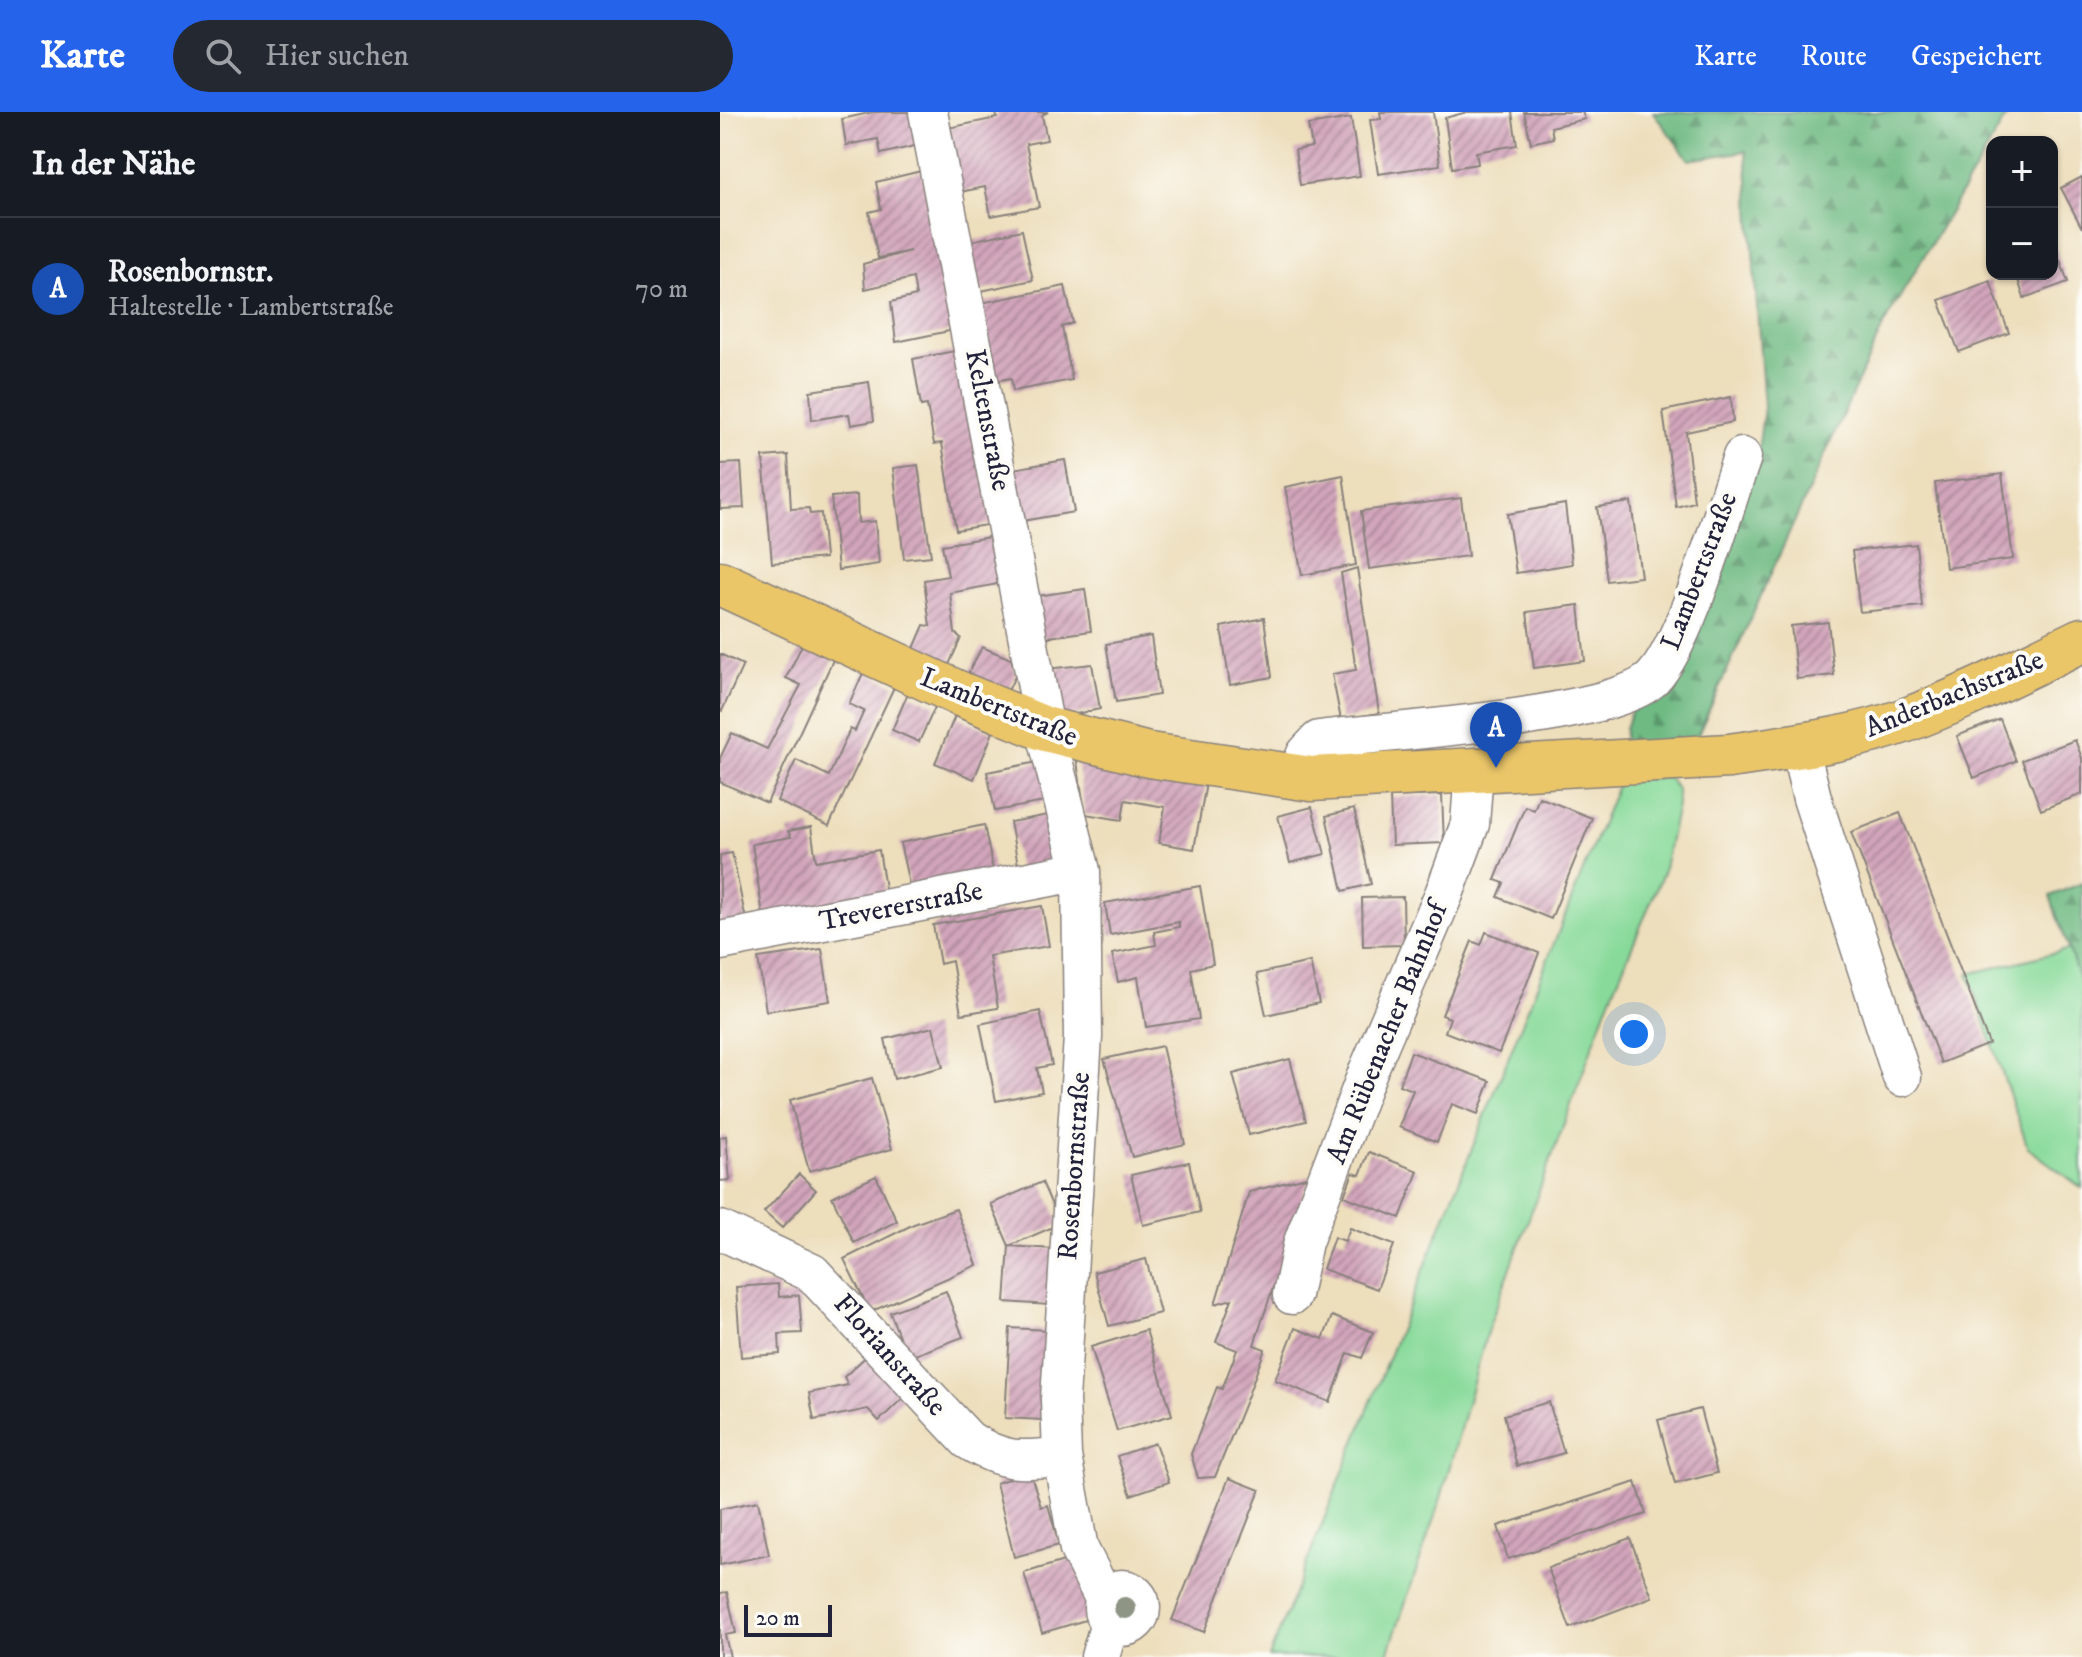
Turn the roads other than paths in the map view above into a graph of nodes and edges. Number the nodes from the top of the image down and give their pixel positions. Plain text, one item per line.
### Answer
1 (928, 112) edge
2 (1742, 457) dead end
3 (720, 583) edge
4 (2082, 640) edge
5 (1045, 729) junction
6 (1799, 745) junction
7 (1729, 756) joint
8 (1474, 770) junction
9 (1295, 778) junction
10 (1081, 871) junction
11 (720, 941) edge
12 (1902, 1077) dead end
13 (720, 1230) edge
14 (1292, 1295) dead end
15 (1062, 1456) junction
16 (1105, 1626) edge

1 - 5 street, Keltenstraße
2 - 9 street, Lambertstraße
3 - 5 main road, Lambertstraße
4 - 6 main road, Anderbachstraße
5 - 9 main road, Lambertstraße
5 - 10 street, Rosenbornstraße
6 - 7 main road, Anderbachstraße
6 - 12 street
7 - 8 main road, Lambertstraße
8 - 9 main road, Lambertstraße
8 - 14 street, Am Rübenacher Bahnhof
10 - 11 street, Trevererstraße
10 - 15 street, Rosenbornstraße
13 - 15 street, Florianstraße
15 - 16 street, Rosenbornstraße

